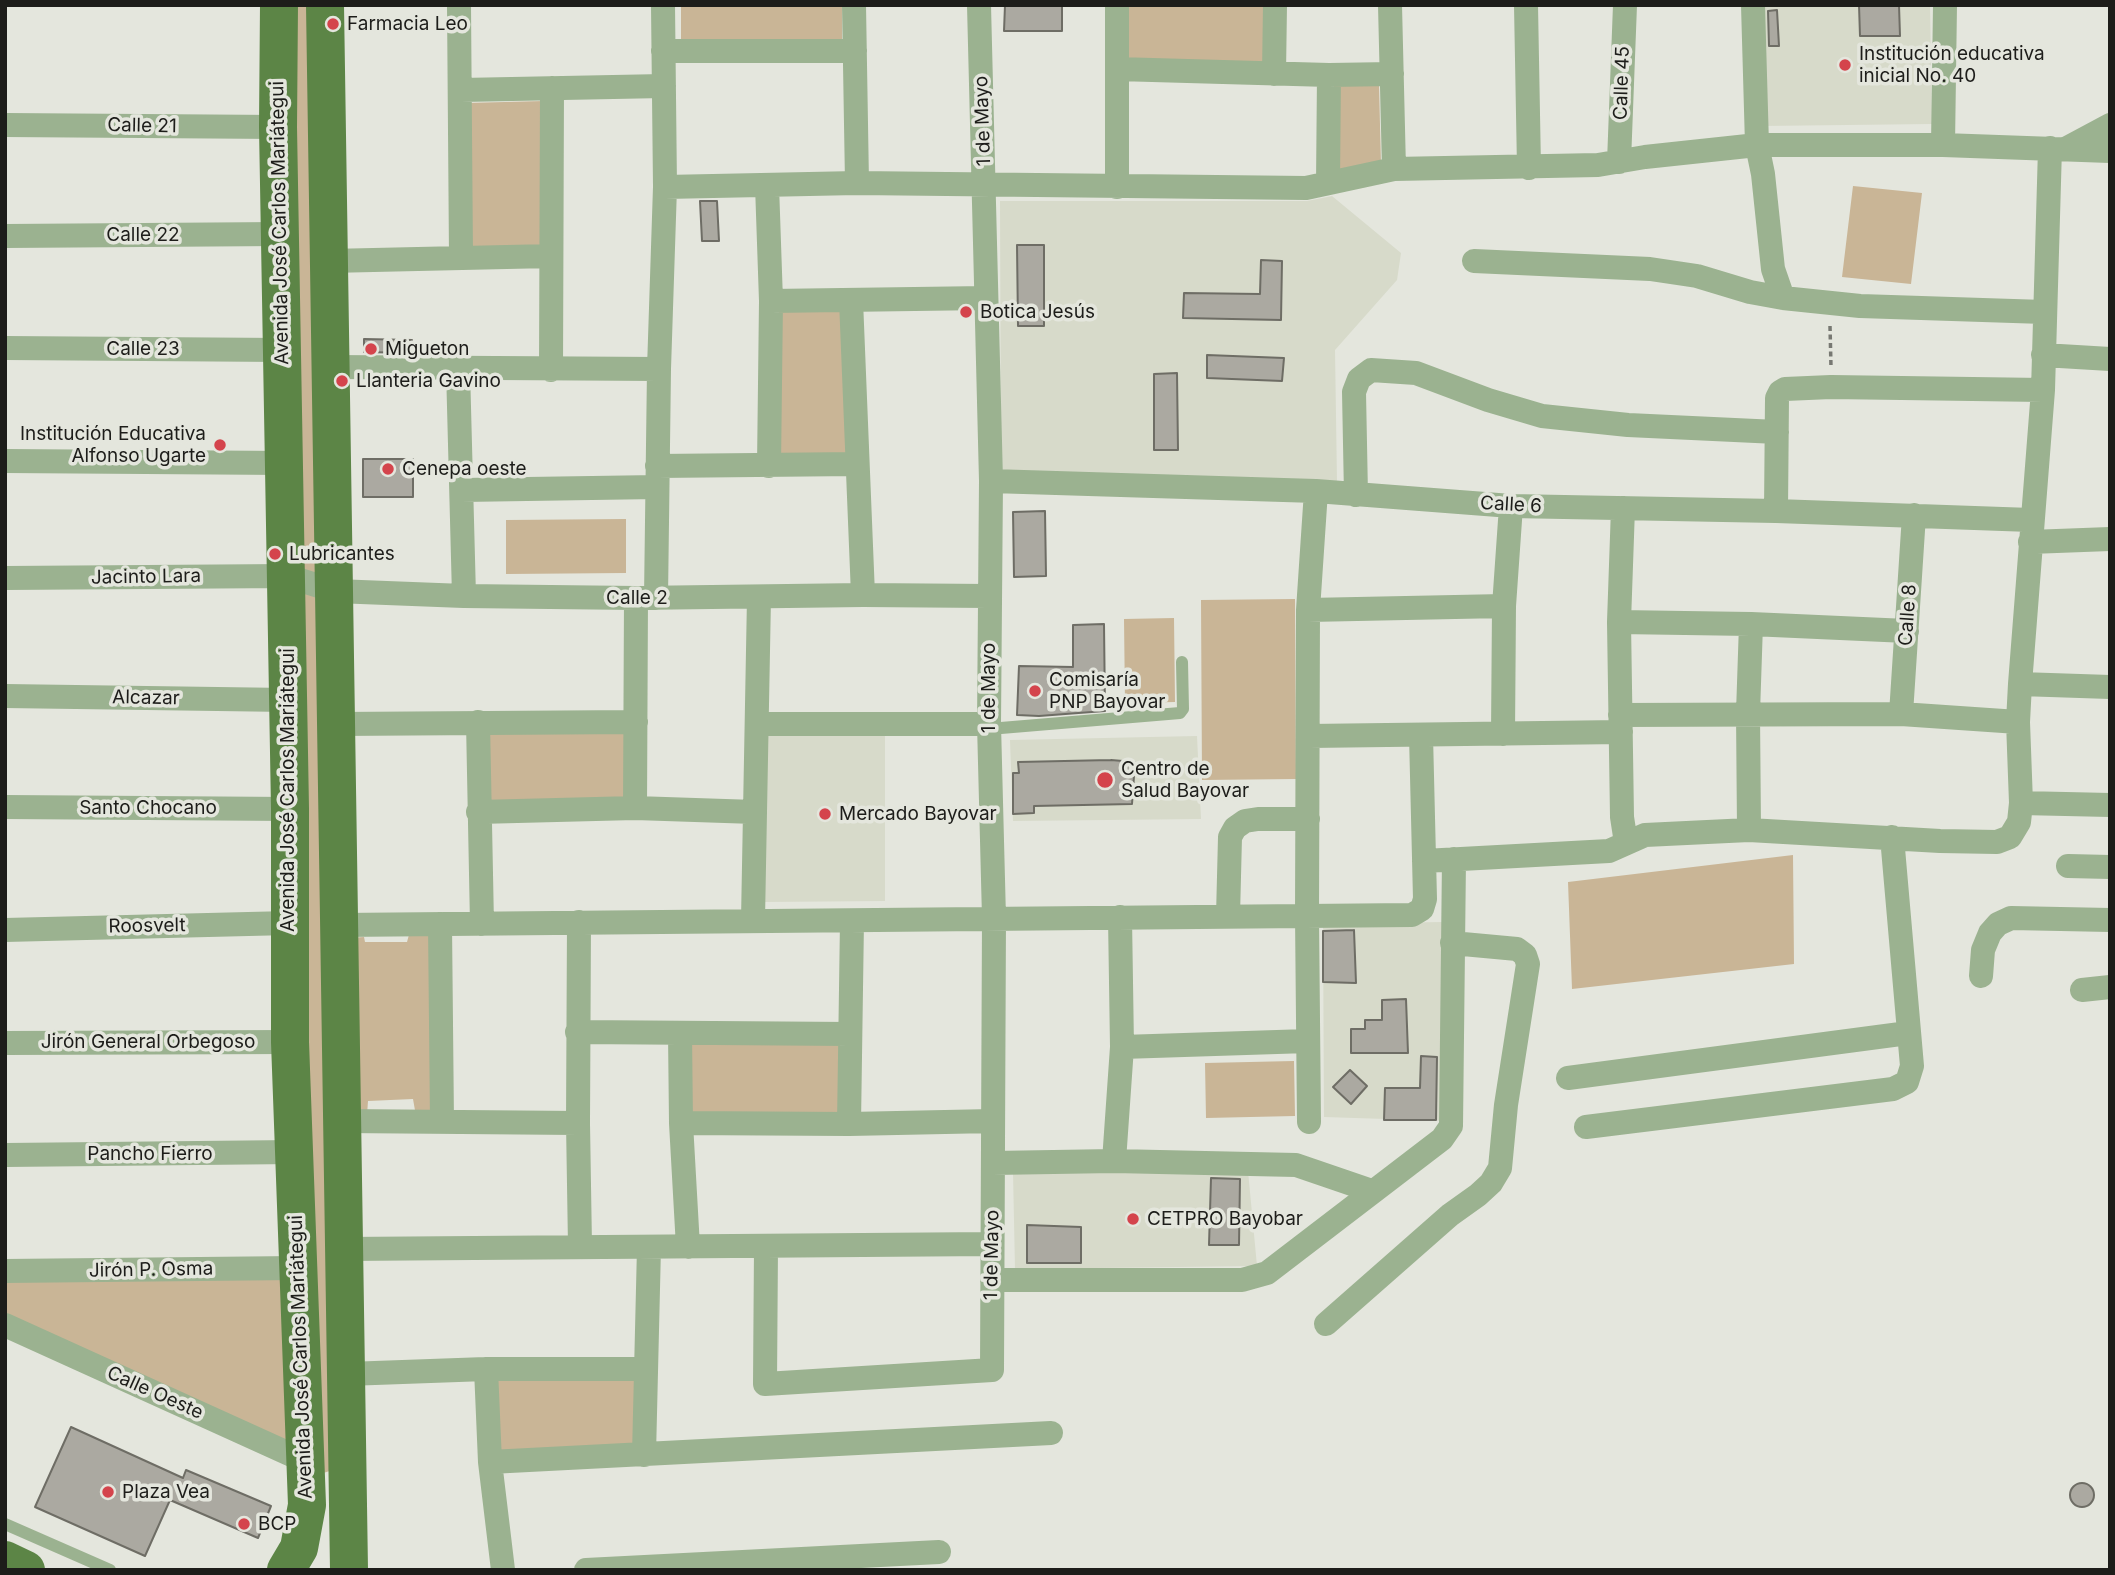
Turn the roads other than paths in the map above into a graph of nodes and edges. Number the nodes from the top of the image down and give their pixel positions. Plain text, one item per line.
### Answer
1 (279, 5) edge
2 (325, 5) edge
3 (459, 5) edge
4 (663, 5) edge
5 (854, 5) edge
6 (979, 5) edge
7 (1117, 5) edge
8 (1275, 5) edge
9 (1390, 5) edge
10 (1526, 5) edge
11 (1625, 5) edge
12 (1752, 5) edge
13 (1945, 5) edge
14 (663, 51) junction
15 (855, 51) junction
16 (1117, 69) junction
17 (1274, 74) junction
18 (1392, 74) junction
19 (1329, 75) junction
20 (664, 86) junction
21 (552, 88) junction
22 (461, 90) junction
23 (5, 125) edge
24 (2110, 125) edge
25 (278, 127) junction
26 (1757, 145) junction
27 (1943, 145) junction
28 (2058, 148) junction
29 (2110, 151) edge
30 (1619, 162) junction
31 (1529, 168) junction
32 (1394, 169) junction
33 (857, 183) junction
34 (1328, 183) junction
35 (767, 185) junction
36 (984, 185) junction
37 (665, 187) junction
38 (1117, 187) junction
39 (280, 234) junction
40 (5, 236) edge
41 (551, 256) junction
42 (461, 257) junction
43 (329, 261) junction
44 (1474, 261) dead end
45 (986, 298) junction
46 (1783, 298) junction
47 (851, 300) junction
48 (771, 301) junction
49 (2044, 312) junction
50 (5, 348) edge
51 (282, 350) junction
52 (2043, 355) junction
53 (2110, 359) edge
54 (331, 367) junction
55 (458, 369) junction
56 (659, 369) junction
57 (551, 370) junction
58 (2043, 390) junction
59 (1777, 432) junction
60 (5, 461) edge
61 (285, 463) junction
62 (856, 464) junction
63 (769, 466) junction
64 (657, 477) junction
65 (991, 481) junction
66 (462, 490) junction
67 (1315, 491) junction
68 (1356, 495) junction
69 (1511, 506) junction
70 (1623, 508) junction
71 (1776, 511) junction
72 (1914, 515) junction
73 (2030, 531) junction
74 (2110, 539) edge
75 (287, 576) junction
76 (5, 578) edge
77 (335, 591) junction
78 (863, 595) junction
79 (464, 596) junction
80 (989, 596) junction
81 (759, 597) junction
82 (646, 598) junction
83 (1504, 606) junction
84 (1308, 610) junction
85 (1619, 622) junction
86 (1751, 624) junction
87 (1907, 631) junction
88 (1182, 662) dead end
89 (2020, 684) junction
90 (2110, 687) edge
91 (5, 696) edge
92 (288, 700) junction
93 (1748, 713) junction
94 (1901, 714) junction
95 (478, 722) junction
96 (636, 722) junction
97 (2018, 722) junction
98 (1620, 723) junction
99 (337, 724) junction
100 (757, 724) junction
101 (989, 726) junction
102 (1503, 734) junction
103 (1421, 735) junction
104 (1309, 736) junction
105 (2021, 803) junction
106 (2110, 805) edge
107 (5, 807) edge
108 (635, 808) junction
109 (290, 809) junction
110 (478, 812) junction
111 (755, 812) junction
112 (1308, 819) junction
113 (1749, 830) junction
114 (1892, 837) junction
115 (1626, 843) junction
116 (1454, 859) junction
117 (1424, 861) junction
118 (2068, 866) dead end
119 (2110, 867) edge
120 (1228, 916) junction
121 (1307, 916) junction
122 (1120, 917) junction
123 (994, 918) junction
124 (753, 920) junction
125 (2110, 920) edge
126 (852, 921) junction
127 (579, 922) junction
128 (289, 923) junction
129 (440, 923) junction
130 (482, 924) junction
131 (340, 925) junction
132 (5, 930) edge
133 (1452, 943) junction
134 (1981, 976) dead end
135 (2110, 987) edge
136 (2082, 990) dead end
137 (577, 1032) junction
138 (680, 1033) junction
139 (1908, 1033) junction
140 (850, 1034) junction
141 (1308, 1041) junction
142 (290, 1042) junction
143 (5, 1043) edge
144 (1122, 1047) junction
145 (1568, 1078) dead end
146 (343, 1121) junction
147 (993, 1121) junction
148 (442, 1122) junction
149 (1309, 1122) dead end
150 (578, 1123) junction
151 (681, 1123) junction
152 (849, 1124) junction
153 (1586, 1127) dead end
154 (294, 1152) junction
155 (5, 1155) edge
156 (1114, 1161) junction
157 (993, 1163) junction
158 (1372, 1191) junction
159 (992, 1244) junction
160 (580, 1246) junction
161 (649, 1247) junction
162 (688, 1247) junction
163 (766, 1247) junction
164 (345, 1249) junction
165 (297, 1268) junction
166 (5, 1271) edge
167 (992, 1280) junction
168 (1326, 1324) dead end
169 (5, 1325) edge
170 (486, 1369) junction
171 (645, 1369) junction
172 (346, 1374) junction
173 (1051, 1433) dead end
174 (644, 1455) junction
175 (490, 1462) junction
176 (305, 1473) junction
177 (348, 1485) junction
178 (5, 1524) edge
179 (939, 1552) dead end
180 (293, 1559) edge
181 (5, 1561) edge
182 (26, 1570) edge
183 (110, 1570) edge
184 (339, 1570) edge
185 (349, 1570) edge
186 (503, 1570) edge
187 (586, 1570) edge
188 (592, 1570) edge

1 - 25 main road, Avenida José Carlos Mariátegui
2 - 43 main road
3 - 22 street
4 - 14 street
5 - 15 street
6 - 36 street, 1 de Mayo
7 - 16 street
8 - 17 street
9 - 18 street
10 - 31 street
11 - 30 street, Calle 45
12 - 26 street
13 - 27 street
14 - 15 street
14 - 20 street
15 - 33 street
16 - 17 street
16 - 38 street
17 - 19 street
18 - 19 street
18 - 32 street
19 - 34 street
20 - 21 street
20 - 37 street
21 - 22 street
21 - 41 street
22 - 42 street
23 - 25 street, Calle 21
24 - 28 street
25 - 39 main road, Avenida José Carlos Mariátegui
26 - 27 street
26 - 30 street
26 - 46 street
27 - 28 street
28 - 29 street
28 - 49 street
30 - 31 street
31 - 32 street
32 - 34 street
33 - 35 street
33 - 36 street
34 - 38 street
35 - 37 street
35 - 48 street
36 - 38 street
36 - 45 street, 1 de Mayo
37 - 56 street
39 - 40 street, Calle 22
39 - 51 main road, Avenida José Carlos Mariátegui
41 - 42 street
41 - 57 street
42 - 43 street
43 - 54 main road
44 - 46 street
45 - 47 street
45 - 65 street, 1 de Mayo
46 - 49 street
47 - 48 street
47 - 62 street
48 - 63 street
49 - 52 street
50 - 51 street, Calle 23
51 - 61 main road, Avenida José Carlos Mariátegui
52 - 53 street
52 - 58 street
54 - 55 street
54 - 77 main road
55 - 57 street
55 - 66 street
56 - 57 street
56 - 64 street
58 - 59 street
58 - 73 street
59 - 68 street
59 - 71 street
60 - 61 street
61 - 75 main road, Avenida José Carlos Mariátegui
62 - 63 street
62 - 78 street
63 - 64 street
64 - 66 street
64 - 82 street
65 - 67 street, Calle 6
65 - 80 street, 1 de Mayo
66 - 79 street
67 - 68 street, Calle 6
67 - 84 street
68 - 69 street, Calle 6
69 - 70 street, Calle 6
69 - 83 street
70 - 71 street, Calle 6
70 - 85 street
71 - 72 street, Calle 6
72 - 73 street, Calle 6
72 - 87 street, Calle 8
73 - 74 street, Calle 6
73 - 89 street
75 - 76 street, Jacinto Lara
75 - 77 street, Calle 2
75 - 92 main road, Avenida José Carlos Mariátegui
77 - 79 street, Calle 2
77 - 99 main road
78 - 80 street, Calle 2
78 - 81 street, Calle 2
79 - 82 street, Calle 2
80 - 101 street, 1 de Mayo
81 - 82 street, Calle 2
81 - 100 street
82 - 96 street
83 - 84 street
83 - 102 street
84 - 104 street
85 - 86 street
85 - 98 street
86 - 87 street
86 - 93 street
87 - 94 street, Calle 8
88 - 101 lane
89 - 90 street
89 - 97 street
91 - 92 street, Alcazar
92 - 109 main road, Avenida José Carlos Mariátegui
93 - 94 street
93 - 98 street
93 - 113 street
94 - 97 street
95 - 96 street
95 - 99 street
95 - 110 street
96 - 108 street
97 - 105 street
98 - 102 street
98 - 115 street
99 - 131 main road
100 - 101 street
100 - 111 street
101 - 123 street, 1 de Mayo
102 - 103 street
103 - 104 street
103 - 117 street
104 - 112 street
105 - 106 street
105 - 114 street
107 - 109 street, Santo Chocano
108 - 110 street
108 - 111 street
109 - 128 main road, Avenida José Carlos Mariátegui
110 - 130 street
111 - 124 street
112 - 120 street
112 - 121 street
113 - 114 street
113 - 115 street
114 - 139 street
115 - 116 street
116 - 117 street
116 - 133 street
117 - 121 street
118 - 119 street
120 - 121 street
120 - 122 street
121 - 141 street
122 - 123 street
122 - 144 street
123 - 126 street
123 - 147 street, 1 de Mayo
124 - 126 street
124 - 127 street
125 - 134 street
126 - 140 street
127 - 130 street
127 - 137 street
128 - 132 street, Roosvelt
128 - 142 main road, Avenida José Carlos Mariátegui
129 - 130 street
129 - 131 street
129 - 148 street
131 - 146 main road
133 - 158 street
133 - 168 street
135 - 136 street
137 - 138 street
137 - 150 street
138 - 140 street
138 - 151 street
139 - 145 street
139 - 153 street
140 - 152 street
141 - 144 street
141 - 149 street
142 - 143 street, Jirón General Orbegoso
142 - 154 main road, Avenida José Carlos Mariátegui
144 - 156 street
146 - 148 street
146 - 164 main road
147 - 152 street
147 - 157 street, 1 de Mayo
148 - 150 street
150 - 160 street
151 - 152 street
151 - 162 street
154 - 155 street, Pancho Fierro
154 - 165 main road, Avenida José Carlos Mariátegui
156 - 157 street
156 - 158 street
157 - 159 street, 1 de Mayo
158 - 167 street
159 - 163 street
159 - 167 street, 1 de Mayo
160 - 161 street
160 - 164 street
161 - 162 street
161 - 171 street
162 - 163 street
163 - 167 street, 1 de Mayo
164 - 172 main road
165 - 166 street, Jirón P. Osma
165 - 176 main road, Avenida José Carlos Mariátegui
169 - 176 street, Calle Oeste
170 - 171 street
170 - 172 street
170 - 175 street
171 - 174 street
172 - 177 main road
173 - 174 street
174 - 175 street
175 - 186 street
176 - 177 main road
176 - 180 main road, Avenida José Carlos Mariátegui
177 - 185 main road
178 - 183 lane
179 - 188 street
180 - 184 main road
181 - 182 main road
187 - 188 street

